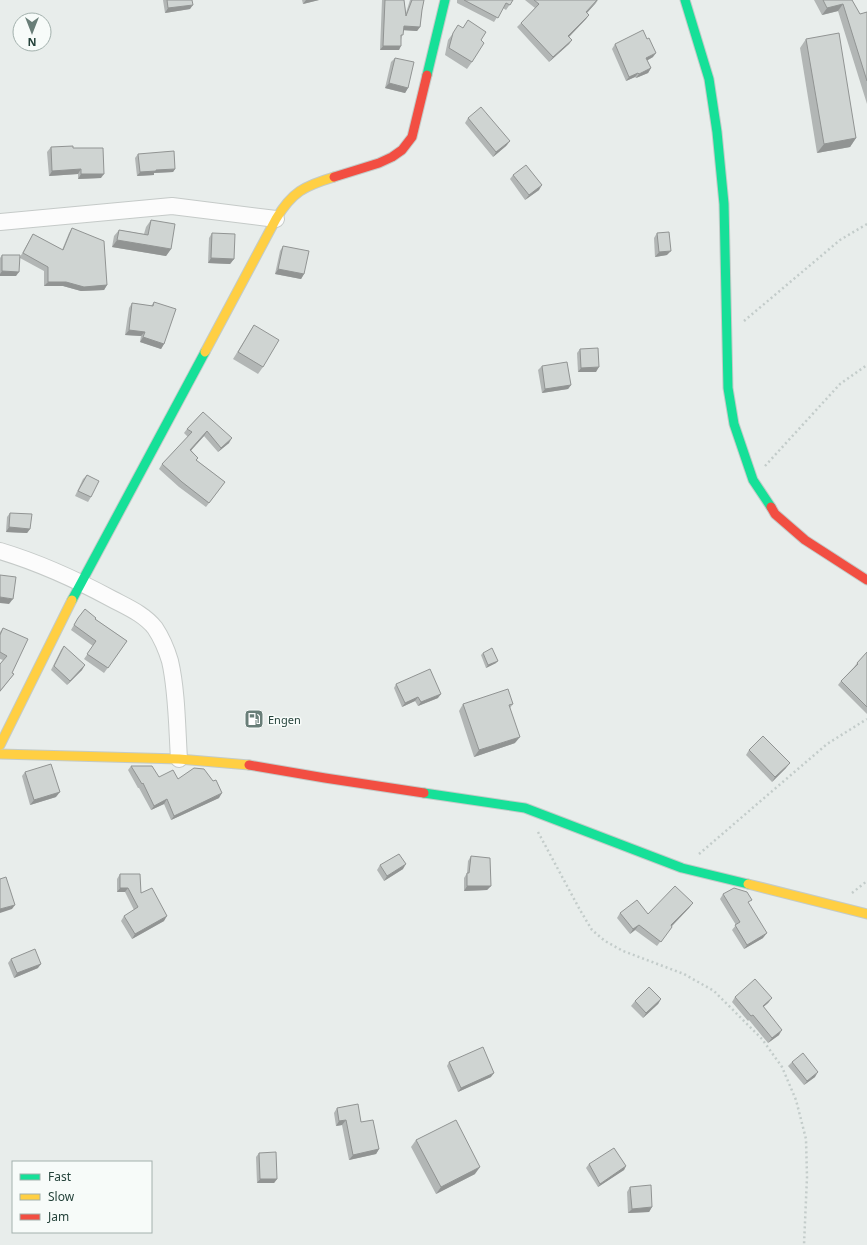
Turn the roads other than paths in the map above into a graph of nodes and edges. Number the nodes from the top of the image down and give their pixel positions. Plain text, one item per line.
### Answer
1 (445, 0) edge
2 (685, 0) edge
3 (276, 219) junction
4 (0, 222) edge
5 (0, 551) edge
6 (867, 580) edge
7 (80, 582) junction
8 (0, 745) edge
9 (0, 754) edge
10 (179, 759) junction
11 (867, 914) edge

1 - 3 street
2 - 6 street
3 - 4 street
3 - 7 street
5 - 7 street
7 - 8 street
7 - 10 street
9 - 10 street
10 - 11 street

